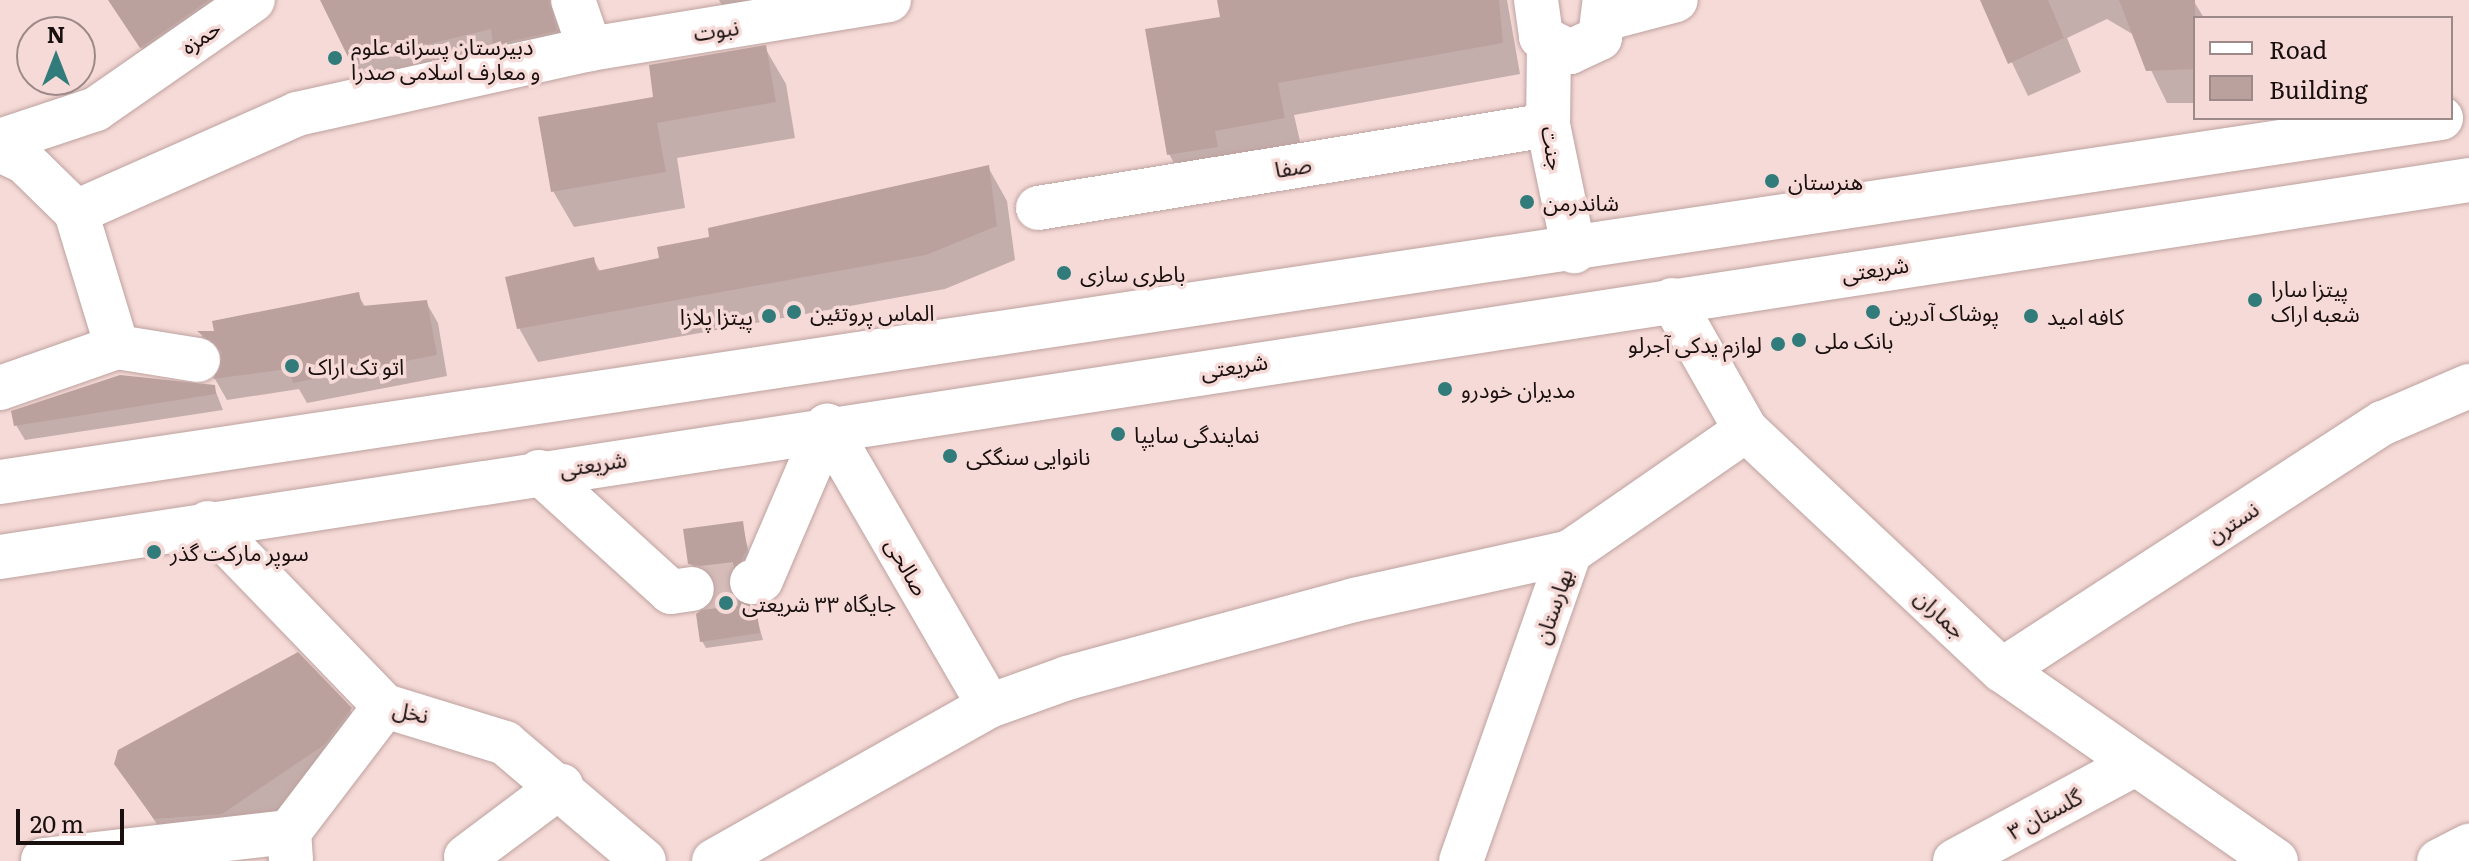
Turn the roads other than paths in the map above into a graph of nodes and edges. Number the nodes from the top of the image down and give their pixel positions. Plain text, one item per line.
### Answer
1 (253, 0) edge
2 (573, 0) edge
3 (889, 0) edge
4 (1536, 0) edge
5 (1676, 0) edge
6 (1607, 9) edge
7 (1549, 45) junction
8 (590, 49) junction
9 (2428, 120) edge
10 (1548, 125) junction
11 (0, 141) edge
12 (0, 150) edge
13 (2469, 180) edge
14 (1038, 208) dead end
15 (76, 212) junction
16 (1574, 251) junction
17 (1672, 300) junction
18 (117, 347) junction
19 (198, 360) dead end
20 (2469, 386) edge
21 (0, 388) edge
22 (827, 426) junction
23 (1746, 430) junction
24 (539, 472) junction
25 (0, 482) edge
26 (208, 523) junction
27 (1570, 552) junction
28 (0, 557) edge
29 (752, 582) dead end
30 (692, 589) tunnel mouth
31 (2002, 670) junction
32 (385, 706) junction
33 (989, 706) junction
34 (2133, 765) junction
35 (561, 786) junction
36 (290, 846) edge
37 (2469, 846) edge
38 (466, 857) dead end
39 (43, 860) edge
40 (644, 861) edge
41 (714, 861) edge
42 (1461, 861) edge
43 (1955, 861) edge
44 (2276, 861) edge
45 (2439, 861) edge

1 - 11 street, حمزه
2 - 8 street
3 - 8 street, نبوت
4 - 7 street
5 - 6 street
6 - 7 street
7 - 10 street, جنت
8 - 15 street, نبوت
9 - 16 street
10 - 14 street, صفا
10 - 16 street, جنت
12 - 15 street
13 - 17 street, شریعتی
15 - 18 street
16 - 25 street
17 - 22 street, شریعتی
17 - 23 street, جماران
18 - 19 street
18 - 21 street
20 - 31 street, نسترن
22 - 24 street, شریعتی
22 - 29 street
22 - 33 street, صالحی
23 - 27 street, بهارستان
23 - 31 street, جماران
24 - 26 street, شریعتی
24 - 30 street
26 - 28 street, شریعتی
26 - 32 street, نخل
27 - 33 street
27 - 42 street, بهارستان
31 - 34 street, جماران
32 - 35 street, نخل
32 - 36 street
33 - 41 street
34 - 43 street, گلستان ۳
34 - 44 street, جماران
35 - 38 street
35 - 40 street, نخل
36 - 39 street
37 - 45 street

